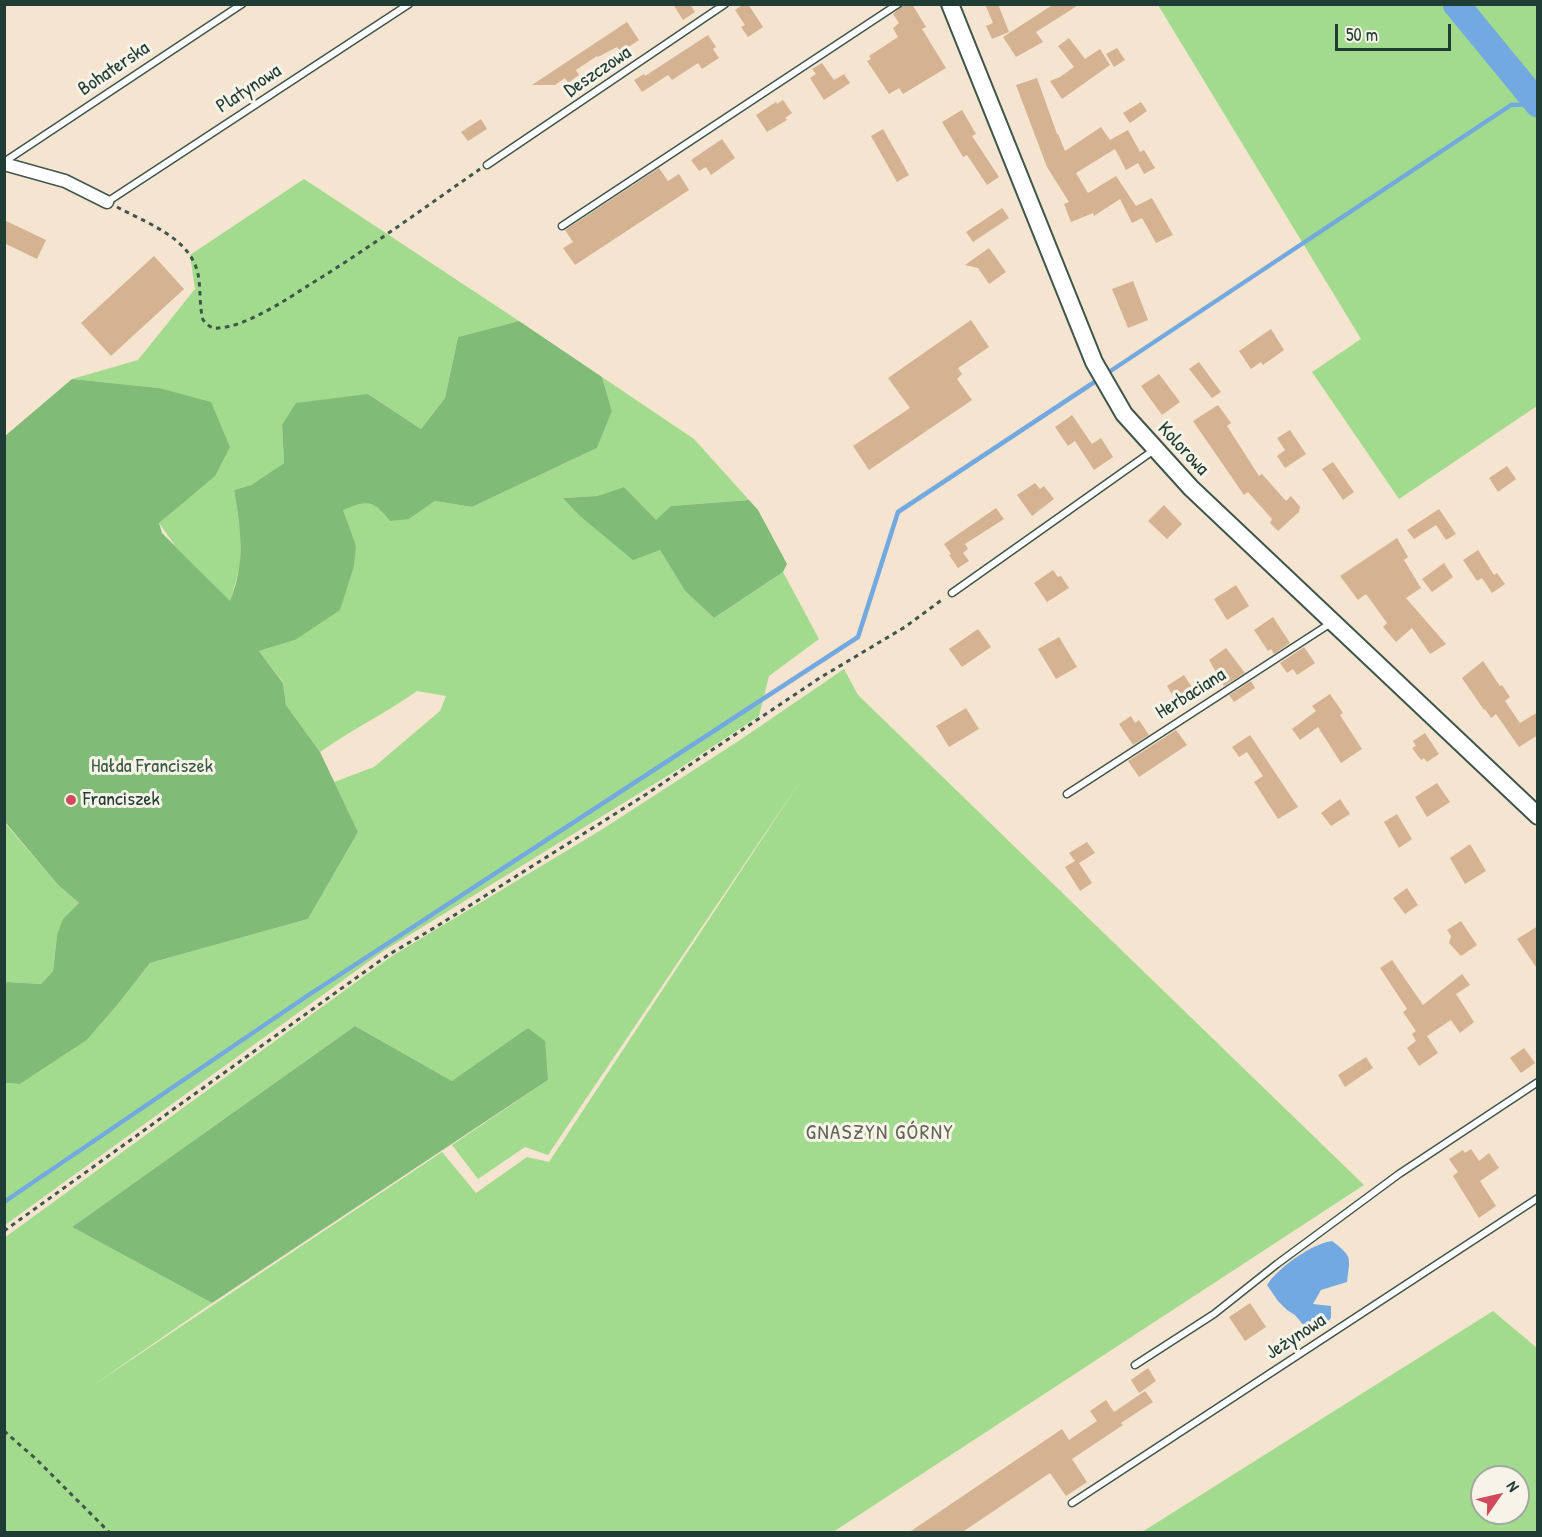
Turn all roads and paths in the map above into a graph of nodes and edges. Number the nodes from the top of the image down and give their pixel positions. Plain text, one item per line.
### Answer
1 (242, 4) edge
2 (409, 4) edge
3 (726, 4) edge
4 (898, 4) edge
5 (950, 4) edge
6 (4, 163) edge
7 (487, 165) joint
8 (107, 202) junction
9 (561, 226) dead end
10 (1154, 450) junction
11 (952, 593) joint
12 (1333, 622) junction
13 (1067, 794) dead end
14 (1538, 816) edge
15 (1538, 1082) edge
16 (1538, 1198) edge
17 (4, 1231) edge
18 (1135, 1365) dead end
19 (4, 1431) edge
20 (1072, 1503) dead end
21 (109, 1533) edge

1 - 6 lane, Bohaterska
2 - 8 lane, Platynowa
3 - 7 lane, Deszczowa
4 - 9 lane
5 - 10 street, Kolorowa
6 - 8 street
7 - 8 path
10 - 11 lane
10 - 12 street, Kolorowa
11 - 17 path
12 - 13 lane, Herbaciana
12 - 14 street, Kolorowa
15 - 18 lane
16 - 20 lane, Jeżynowa
19 - 21 path

